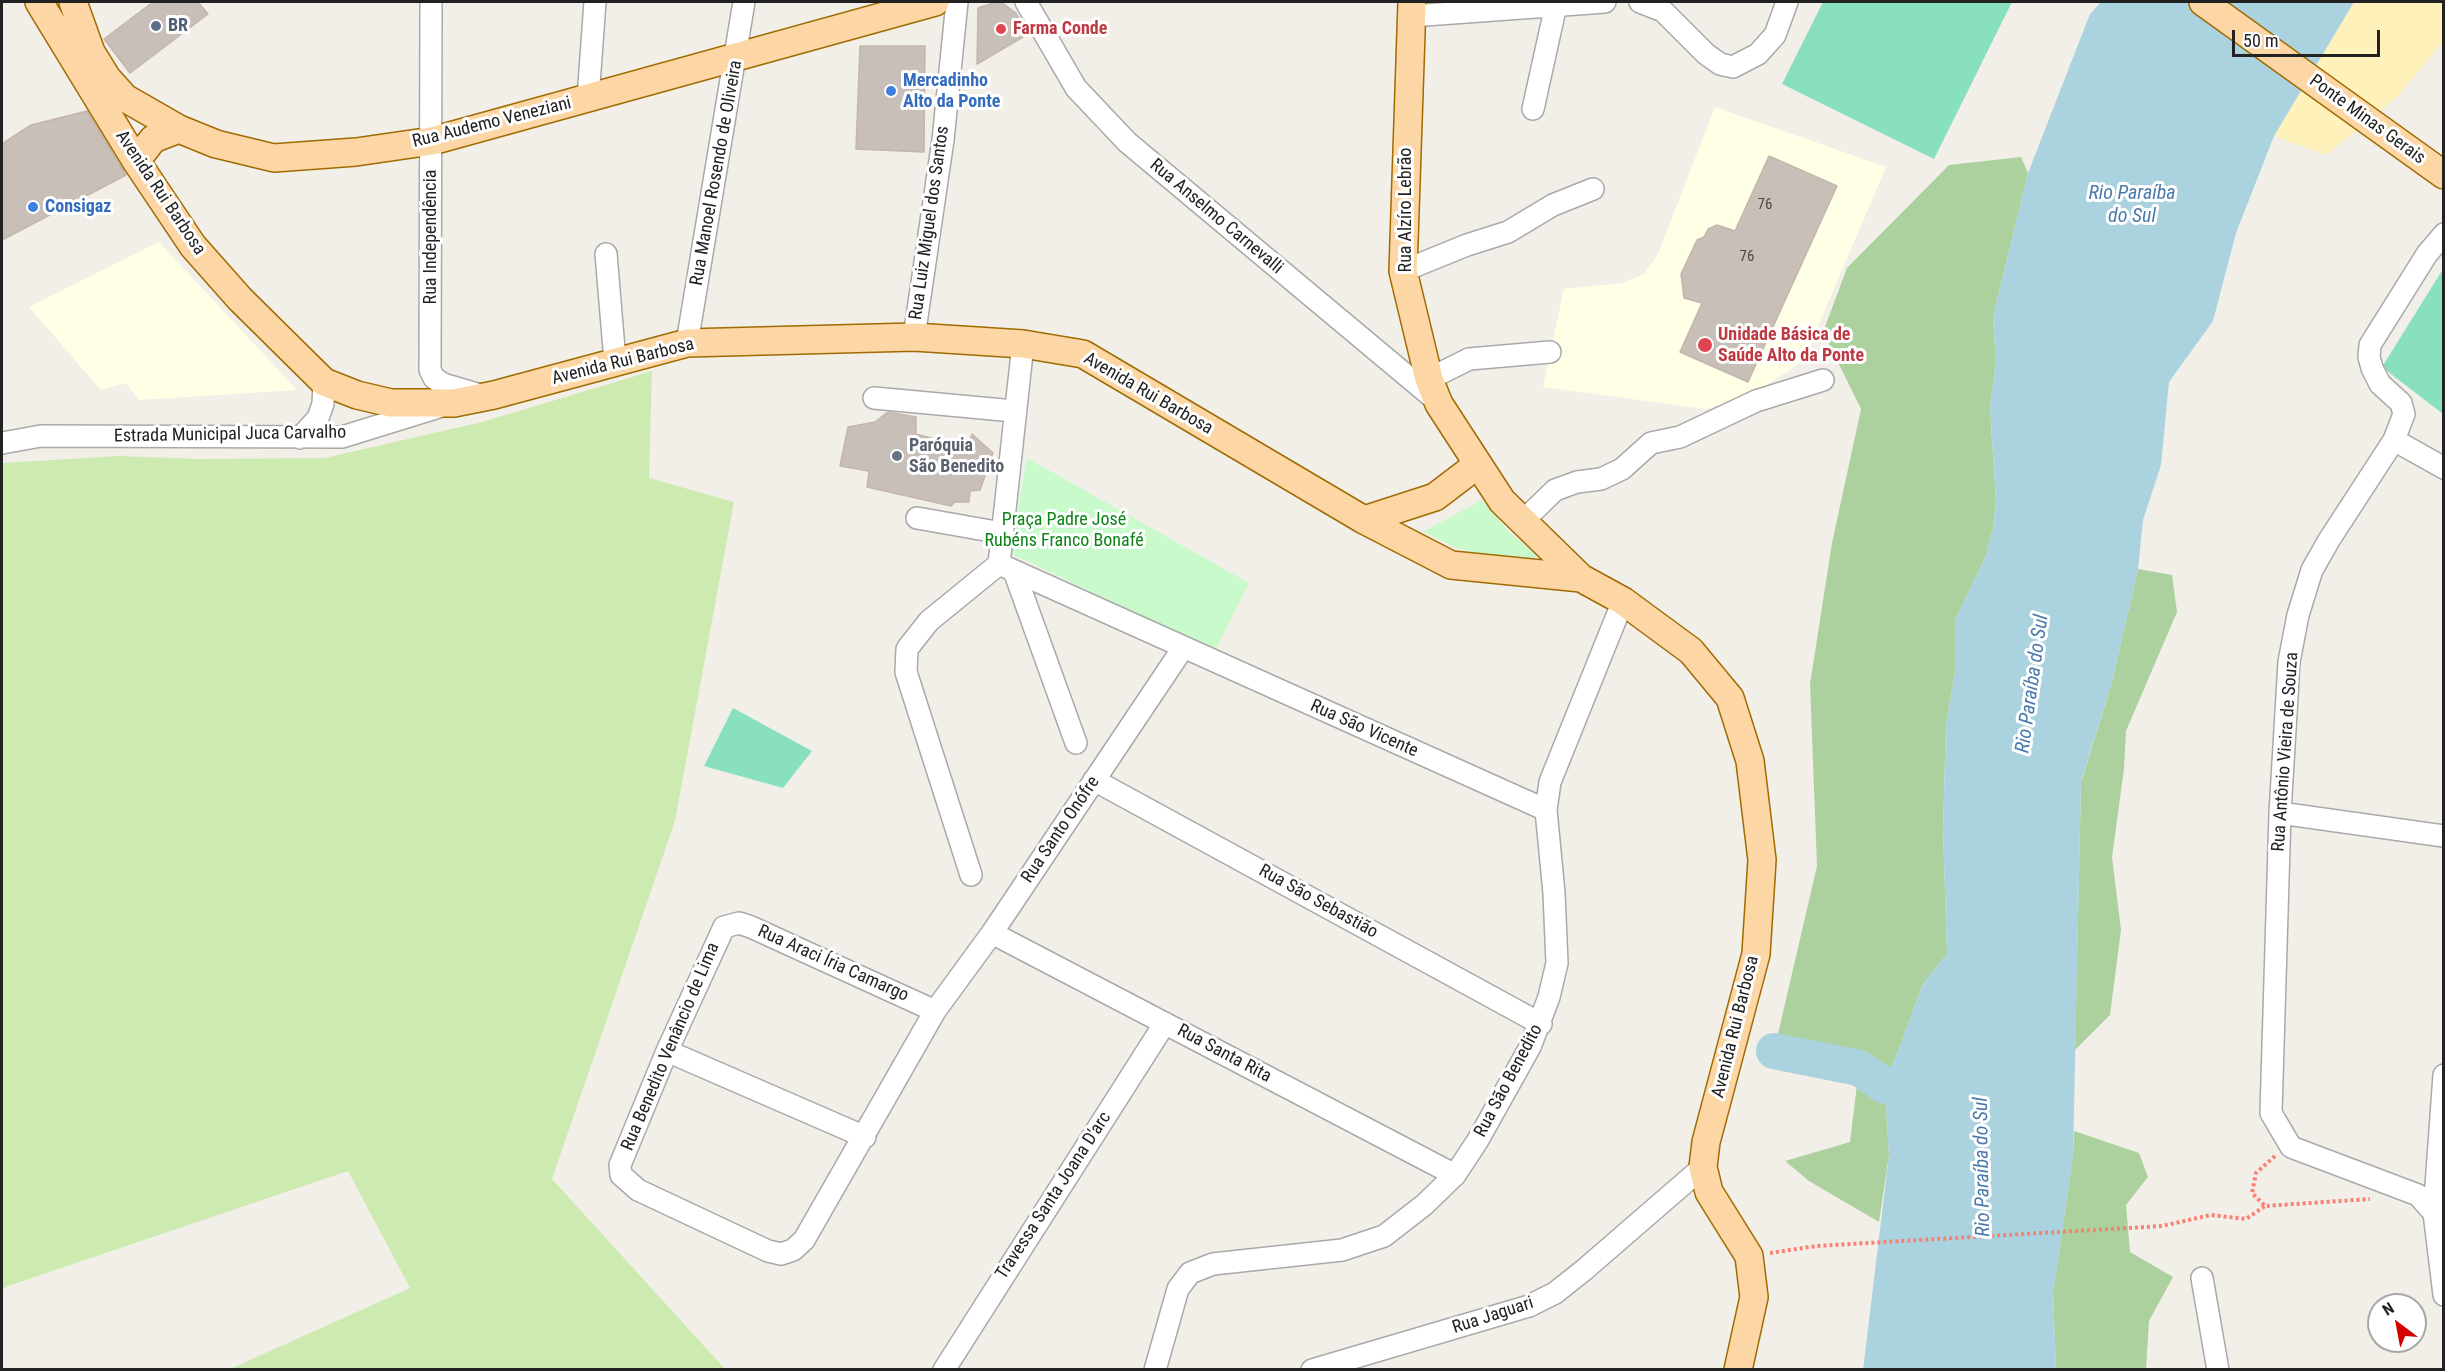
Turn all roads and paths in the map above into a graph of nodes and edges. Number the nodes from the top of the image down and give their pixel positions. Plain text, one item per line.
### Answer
1 (39, 2) edge
2 (73, 2) edge
3 (431, 2) edge
4 (595, 2) edge
5 (744, 2) edge
6 (935, 2) edge
7 (957, 2) edge
8 (1026, 2) edge
9 (1605, 2) edge
10 (1640, 2) edge
11 (1786, 2) edge
12 (2203, 2) edge
13 (1556, 5) junction
14 (1411, 9) edge
15 (737, 57) junction
16 (588, 98) junction
17 (1533, 109) dead end
18 (179, 129) junction
19 (432, 141) junction
20 (136, 161) junction
21 (2444, 175) edge
22 (1593, 189) dead end
23 (2444, 234) edge
24 (606, 254) dead end
25 (1403, 271) junction
26 (914, 337) junction
27 (687, 343) junction
28 (1023, 344) junction
29 (1551, 352) dead end
30 (615, 361) junction
31 (1429, 379) junction
32 (1823, 380) dead end
33 (324, 382) junction
34 (488, 397) junction
35 (874, 398) dead end
36 (454, 403) junction
37 (1439, 404) junction
38 (1014, 411) junction
39 (300, 438) junction
40 (2394, 440) junction
41 (2, 443) edge
42 (1477, 465) junction
43 (2444, 468) edge
44 (916, 518) dead end
45 (1364, 520) junction
46 (1522, 522) junction
47 (1002, 532) junction
48 (1007, 567) junction
49 (1581, 578) junction
50 (1623, 601) junction
51 (1183, 648) junction
52 (1076, 743) dead end
53 (1094, 780) junction
54 (1546, 810) junction
55 (2280, 813) junction
56 (2444, 836) edge
57 (971, 875) dead end
58 (730, 924) joint
59 (992, 933) junction
60 (935, 1011) junction
61 (1165, 1023) junction
62 (1541, 1024) junction
63 (666, 1051) junction
64 (2444, 1075) edge
65 (865, 1137) junction
66 (2291, 1147) junction
67 (1703, 1167) junction
68 (1455, 1174) junction
69 (621, 1175) joint
70 (2371, 1199) dead end
71 (2265, 1206) junction
72 (2439, 1214) edge
73 (1749, 1256) junction
74 (2202, 1278) dead end
75 (2444, 1295) edge
76 (944, 1370) edge
77 (1155, 1370) edge
78 (1312, 1370) edge
79 (1738, 1370) edge
80 (2218, 1370) edge

1 - 20 main road, Avenida Rui Barbosa
2 - 18 main road, Rua Audemo Veneziani
3 - 19 street, Rua Independência
4 - 16 street
5 - 15 street, Rua Manoel Rosendo de Oliveira
6 - 15 main road, Rua Audemo Veneziani
7 - 26 street, Rua Luiz Miguel dos Santos
8 - 37 street, Rua Anselmo Carnevalli
9 - 13 street
10 - 11 street
12 - 21 main road, Ponte Minas Gerais
13 - 14 street
13 - 17 street
14 - 25 main road, Rua Alzíro Lebrão
15 - 16 main road, Rua Audemo Veneziani
15 - 27 street, Rua Manoel Rosendo de Oliveira
16 - 19 main road, Rua Audemo Veneziani
18 - 19 main road, Rua Audemo Veneziani
18 - 20 main road
19 - 34 street, Rua Independência
20 - 33 main road, Avenida Rui Barbosa
22 - 25 street
23 - 40 street, Rua Antônio Vieira de Souza
24 - 30 street
25 - 31 main road, Rua Alzíro Lebrão
26 - 27 main road, Avenida Rui Barbosa
26 - 28 main road, Avenida Rui Barbosa
27 - 30 main road, Avenida Rui Barbosa
28 - 38 street
28 - 45 main road, Avenida Rui Barbosa
29 - 31 street
30 - 34 main road, Avenida Rui Barbosa
31 - 37 main road, Rua Alzíro Lebrão
32 - 46 street
33 - 36 main road, Avenida Rui Barbosa
33 - 39 street
34 - 36 main road, Avenida Rui Barbosa
35 - 38 street
36 - 39 street, Estrada Municipal Juca Carvalho
37 - 42 main road, Rua Alzíro Lebrão
38 - 47 street
39 - 41 street, Estrada Municipal Juca Carvalho
40 - 43 street
40 - 55 street, Rua Antônio Vieira de Souza
42 - 45 main road
42 - 46 main road, Rua Alzíro Lebrão
44 - 47 street
45 - 49 main road, Avenida Rui Barbosa
46 - 49 main road, Rua Alzíro Lebrão
47 - 48 street
48 - 51 street
48 - 52 street
48 - 57 street
49 - 50 main road, Avenida Rui Barbosa
50 - 54 street, Rua São Benedito
50 - 67 main road, Avenida Rui Barbosa
51 - 53 street, Rua Santo Onófre
51 - 54 street, Rua São Vicente
53 - 59 street, Rua Santo Onófre
53 - 62 street, Rua São Sebastião
54 - 62 street, Rua São Benedito
55 - 56 street
55 - 66 street, Rua Antônio Vieira de Souza
58 - 60 street, Rua Araci Íria Camargo
58 - 63 street, Rua Benedito Venâncio de Lima
59 - 60 street, Rua Santo Onófre
59 - 61 street, Rua Santa Rita
60 - 65 street, Rua Santo Onófre
61 - 68 street, Rua Santa Rita
61 - 76 street, Travessa Santa Joana D'arc
62 - 68 street, Rua São Benedito
63 - 65 street
63 - 69 street, Rua Benedito Venâncio de Lima
64 - 72 street
65 - 69 street, Rua Santo Onófre
66 - 71 path
66 - 72 street
67 - 73 main road, Avenida Rui Barbosa
67 - 78 street, Rua Jaguari
68 - 77 street, Rua São Benedito
70 - 71 path
71 - 73 path
72 - 75 street
73 - 79 main road
74 - 80 street

